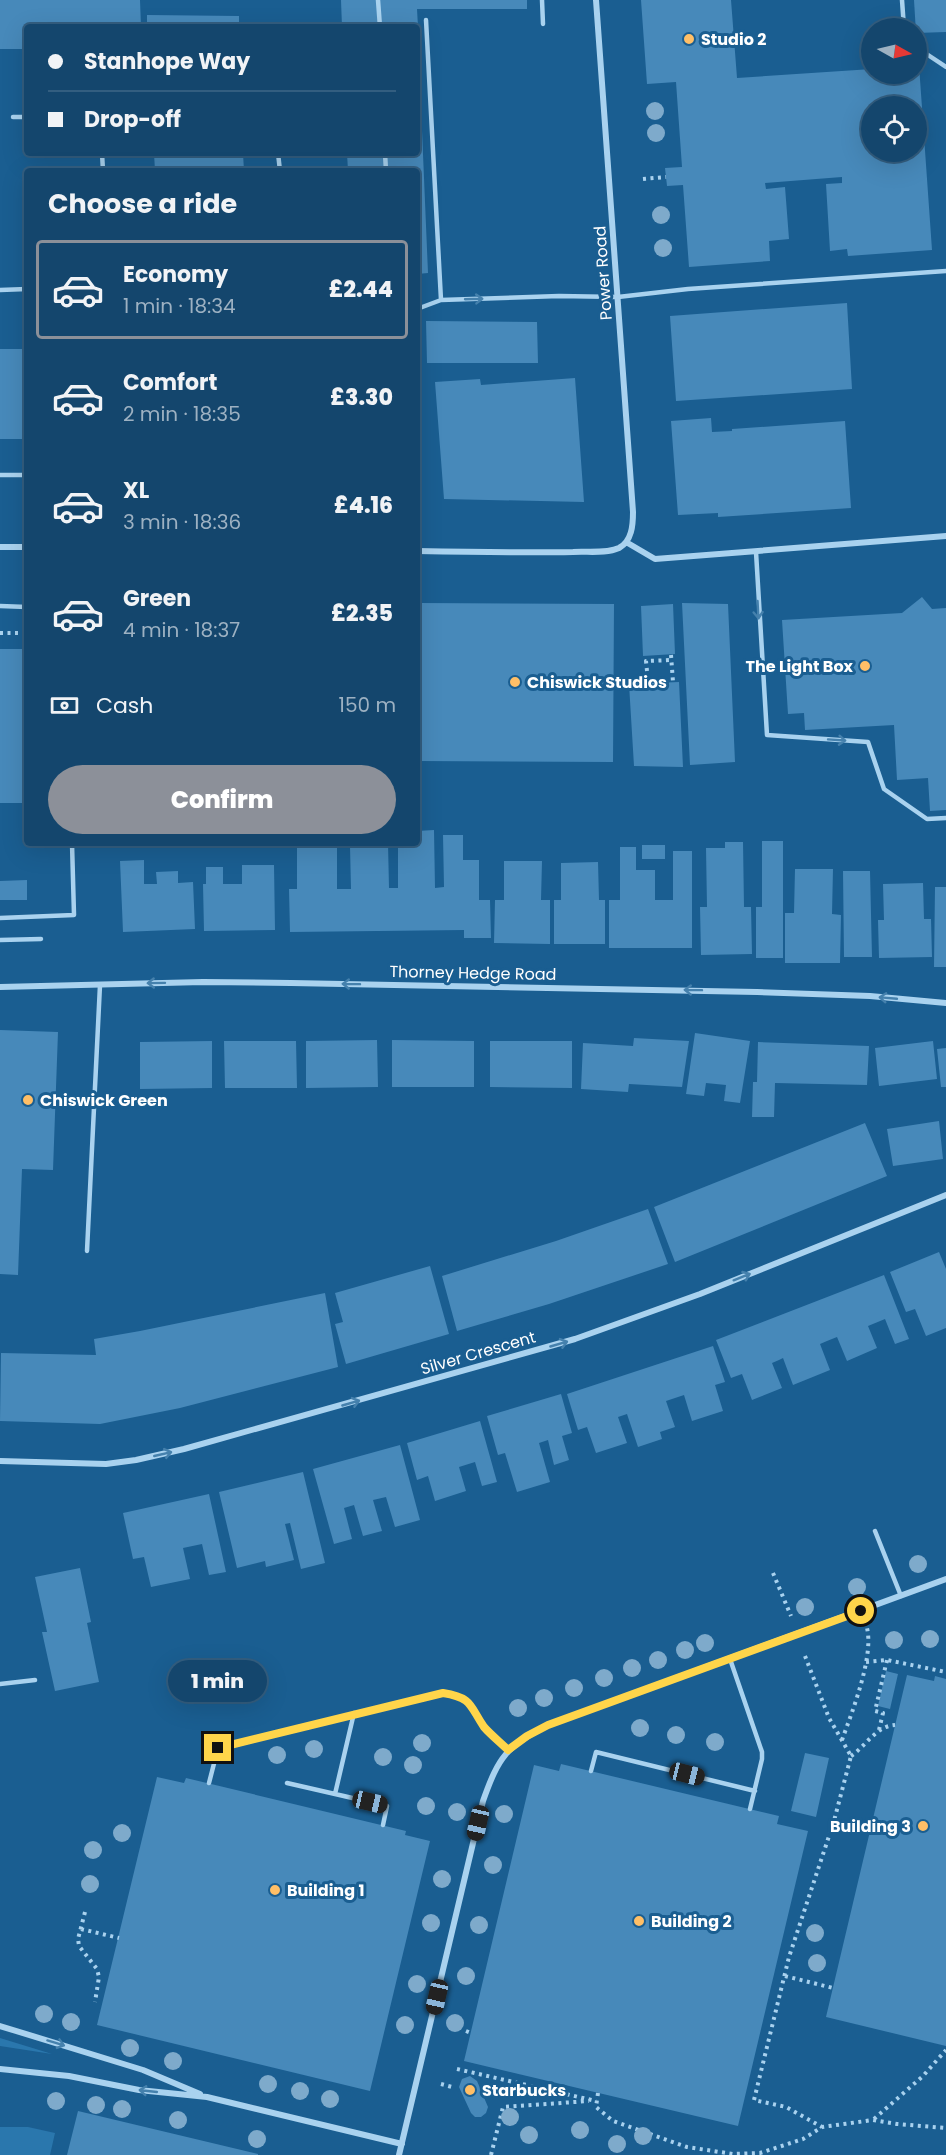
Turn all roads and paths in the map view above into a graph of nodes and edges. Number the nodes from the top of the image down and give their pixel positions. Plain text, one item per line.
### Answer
1 (378, 0) edge
2 (542, 0) edge
3 (596, 0) edge
4 (902, 0) edge
5 (903, 18) edge
6 (426, 20) dead end
7 (380, 24) edge
8 (543, 24) dead end
9 (927, 54) edge
10 (946, 67) edge
11 (13, 117) dead end
12 (24, 117) edge
13 (666, 177) dead end
14 (643, 179) dead end
15 (946, 271) edge
16 (24, 289) edge
17 (0, 290) edge
18 (618, 297) junction
19 (441, 300) junction
20 (420, 308) edge
21 (0, 475) edge
22 (24, 475) edge
23 (946, 536) edge
24 (626, 542) junction
25 (0, 547) edge
26 (24, 547) edge
27 (420, 551) edge
28 (756, 552) junction
29 (0, 606) edge
30 (24, 607) edge
31 (0, 633) edge
32 (24, 633) edge
33 (646, 671) dead end
34 (673, 682) dead end
35 (946, 818) edge
36 (72, 846) edge
37 (0, 918) edge
38 (41, 939) dead end
39 (0, 940) edge
40 (99, 985) junction
41 (0, 987) edge
42 (946, 1003) edge
43 (946, 1195) edge
44 (87, 1251) dead end
45 (0, 1461) edge
46 (875, 1531) dead end
47 (773, 1573) dead end
48 (946, 1579) edge
49 (901, 1596) junction
50 (861, 1611) junction
51 (792, 1616) dead end
52 (805, 1656) dead end
53 (729, 1659) junction
54 (888, 1659) junction
55 (865, 1662) junction
56 (946, 1672) edge
57 (35, 1680) dead end
58 (0, 1684) edge
59 (354, 1713) junction
60 (895, 1725) dead end
61 (879, 1730) junction
62 (842, 1740) junction
63 (508, 1750) junction
64 (851, 1756) junction
65 (591, 1771) dead end
66 (287, 1783) dead end
67 (209, 1784) dead end
68 (755, 1791) junction
69 (335, 1794) junction
70 (750, 1809) dead end
71 (383, 1825) dead end
72 (85, 1912) dead end
73 (81, 1929) junction
74 (119, 1938) dead end
75 (785, 1976) junction
76 (833, 1988) dead end
77 (95, 2002) dead end
78 (0, 2026) edge
79 (946, 2050) edge
80 (0, 2069) edge
81 (457, 2069) dead end
82 (441, 2084) dead end
83 (452, 2087) dead end
84 (598, 2093) dead end
85 (207, 2097) junction
86 (596, 2101) junction
87 (873, 2120) junction
88 (822, 2127) junction
89 (946, 2128) edge
90 (402, 2144) junction
91 (399, 2155) edge
92 (491, 2155) edge

1 - 7 lane
2 - 8 lane
3 - 18 street, Power Road
4 - 5 lane
6 - 19 lane
9 - 10 lane
11 - 12 lane
13 - 14 path
15 - 18 lane
16 - 17 lane
19 -> 18 lane
18 - 24 street, Power Road
19 - 20 lane
21 - 22 lane
23 - 28 street
24 - 27 street
24 - 28 street
25 - 26 street
28 -> 35 lane
29 - 30 lane
31 - 32 path
33 - 34 path
36 - 37 lane
38 - 39 lane
40 - 41 street, Thorney Hedge Road
42 -> 40 street, Thorney Hedge Road
40 - 44 lane
45 -> 43 street, Silver Crescent
46 - 49 lane
47 - 51 path
48 - 49 street
49 - 50 street
50 - 53 street
50 - 55 path
52 - 62 path
53 - 63 street
53 - 68 lane
54 - 55 path
54 - 56 path
54 - 61 path
55 - 62 path
57 - 58 lane
59 - 63 lane
59 - 67 lane
59 - 69 lane
60 - 61 path
61 - 64 path
62 - 64 path
63 - 90 street
64 - 75 path
65 - 68 lane
66 - 69 lane
68 - 70 lane
69 - 71 lane
72 - 73 path
73 - 74 path
73 - 77 path
75 - 76 path
75 - 88 path
78 -> 85 street
79 - 87 path
85 -> 80 street
81 - 86 path
82 - 83 path
84 - 86 path
85 - 90 street
86 - 88 path
86 - 92 path
87 - 88 path
87 - 89 path
90 - 91 street

